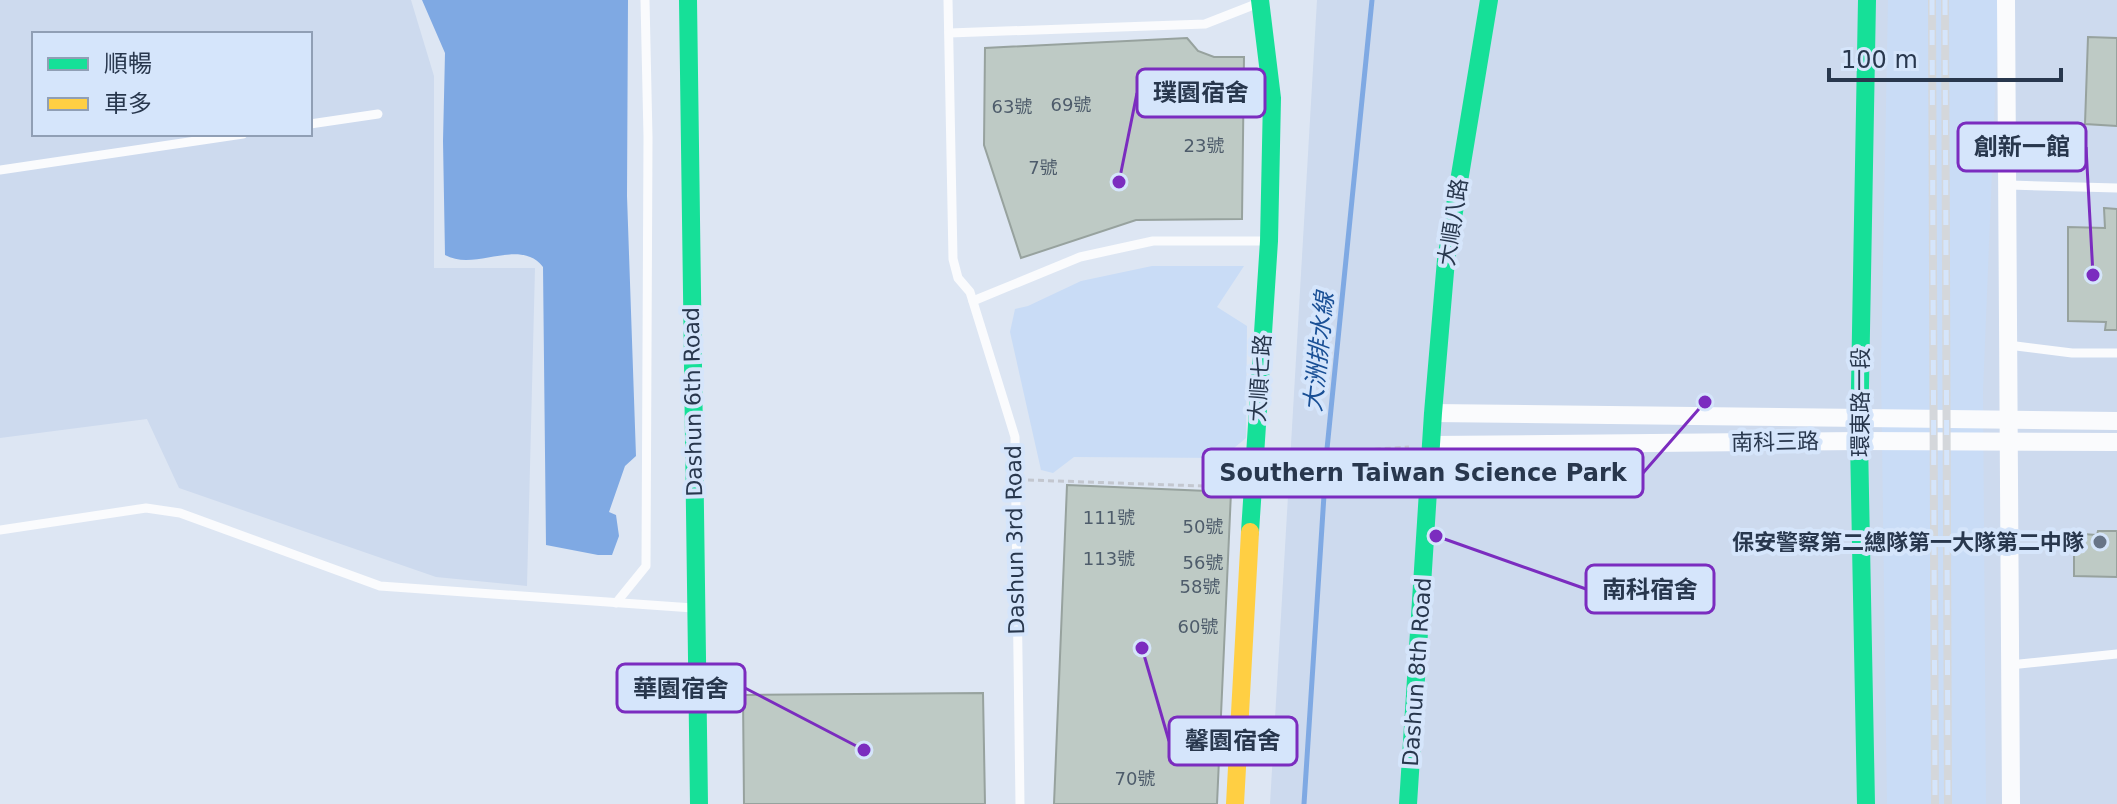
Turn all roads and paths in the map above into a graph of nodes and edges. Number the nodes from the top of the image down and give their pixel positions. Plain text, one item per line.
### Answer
1 (645, 0) edge
2 (688, 0) edge
3 (948, 0) edge
4 (1489, 0) edge
5 (1867, 0) edge
6 (2006, 0) edge
7 (1260, 2) edge
8 (949, 33) junction
9 (378, 114) dead end
10 (312, 124) edge
11 (230, 136) edge
12 (0, 170) edge
13 (2009, 185) junction
14 (2117, 188) edge
15 (1269, 241) junction
16 (973, 301) junction
17 (2008, 345) junction
18 (2117, 353) edge
19 (1433, 413) junction
20 (1859, 418) junction
21 (2007, 421) junction
22 (2117, 421) edge
23 (1859, 441) junction
24 (2008, 442) junction
25 (2117, 442) edge
26 (1433, 445) junction
27 (1270, 463) dead end
28 (1015, 479) junction
29 (1252, 488) junction
30 (0, 530) edge
31 (616, 603) junction
32 (696, 609) junction
33 (2117, 654) edge
34 (2010, 665) junction
35 (699, 804) edge
36 (1020, 804) edge
37 (1235, 804) edge
38 (1408, 804) edge
39 (1866, 804) edge
40 (2011, 804) edge

1 - 31 lane
2 - 32 street, Dashun 6th Road
3 - 8 lane, Dashun 3rd Road
4 - 19 street, 大順八路
5 - 20 street, 環東路一段
6 - 13 street
7 - 8 lane
7 - 15 street, 大順七路
8 - 16 lane, Dashun 3rd Road
9 - 10 lane
11 - 12 lane
13 - 14 lane
13 - 17 street
15 - 16 lane
15 - 29 street, 大順七路
16 - 28 lane, Dashun 3rd Road
17 - 18 lane
17 - 21 street
19 - 20 street, 南科三路
19 - 26 street, 大順八路
20 - 21 street, 南科三路
20 - 23 street, 環東路一段
21 - 22 street, 南科三路
21 - 24 street
23 - 24 street, 南科三路
23 - 26 street, 南科三路
23 - 39 street, 環東路一段
24 - 25 street, 南科三路
24 - 34 street
26 - 27 path
26 - 38 street, Dashun 8th Road
28 - 29 path
28 - 36 lane, Dashun 3rd Road
29 - 37 street, 大順七路
30 - 31 lane
31 - 32 lane
32 - 35 street, Dashun 6th Road
33 - 34 lane
34 - 40 street

